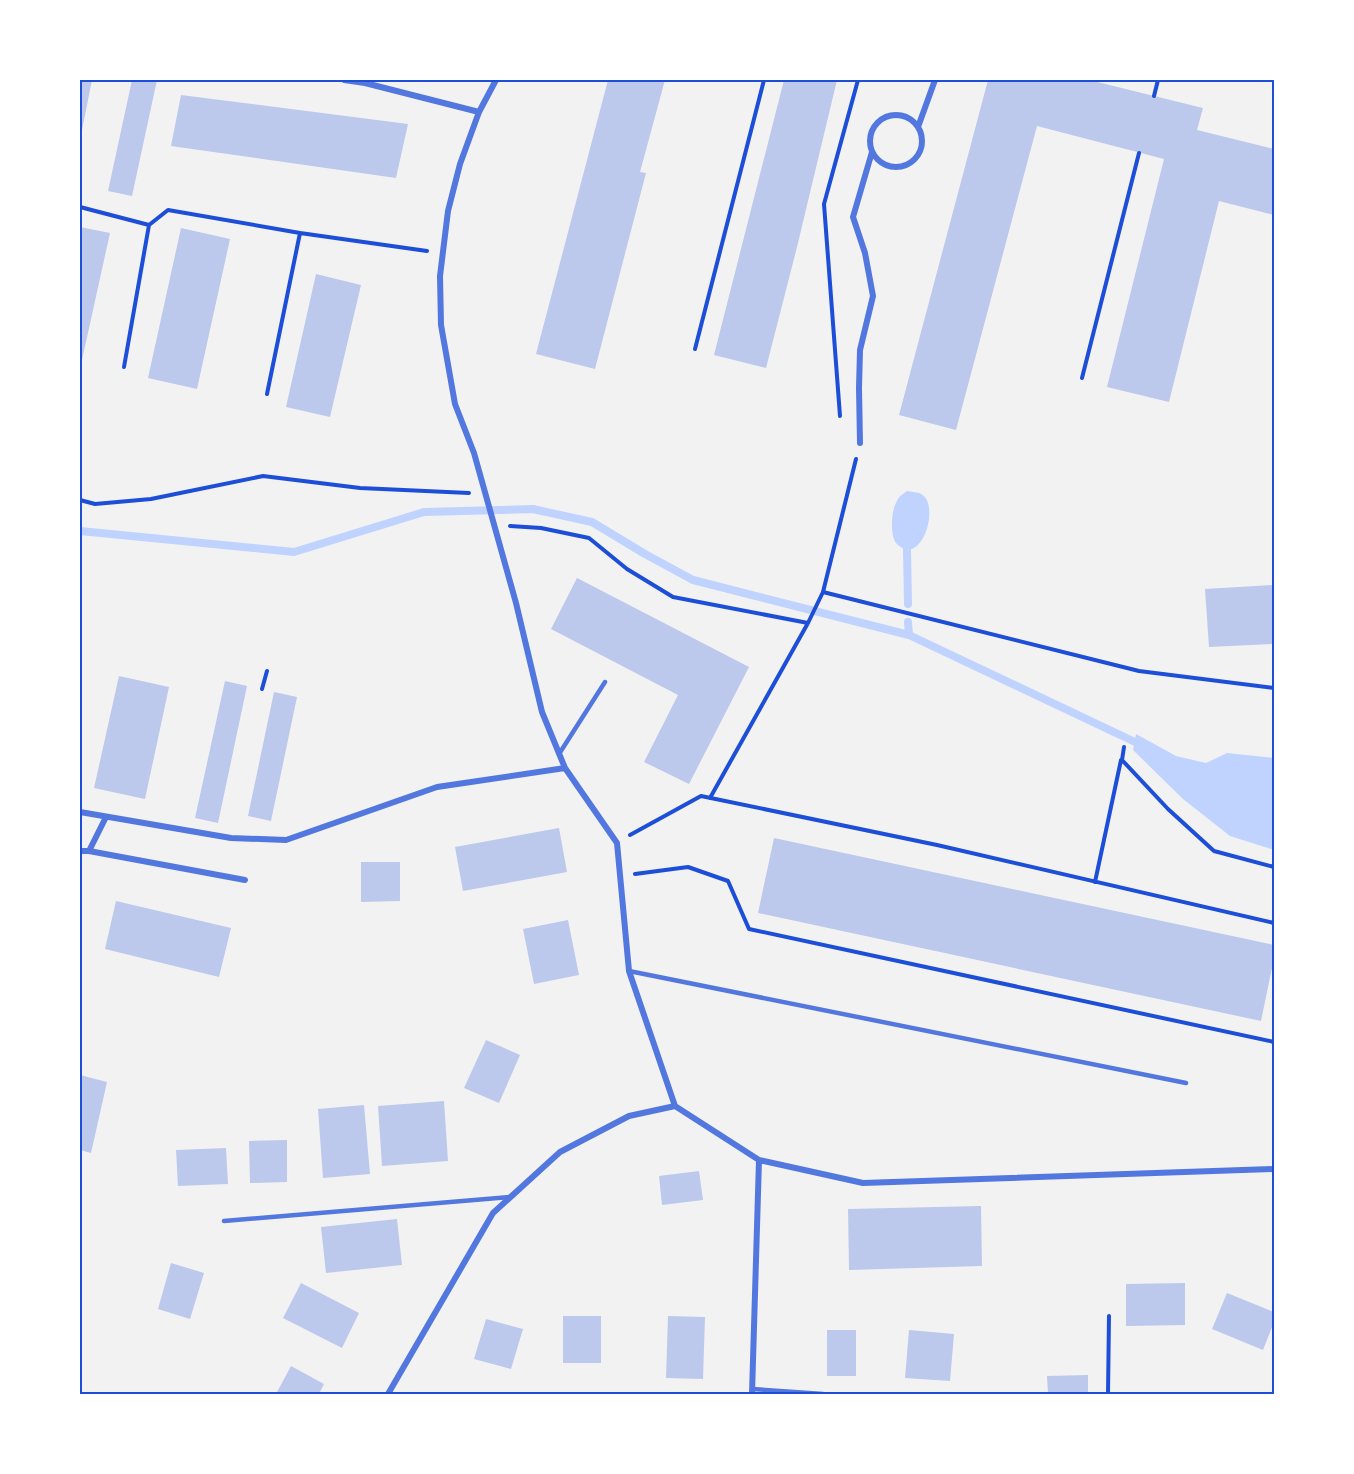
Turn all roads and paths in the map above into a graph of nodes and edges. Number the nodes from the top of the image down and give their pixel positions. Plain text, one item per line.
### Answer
1 (344, 80) edge
2 (496, 80) edge
3 (764, 80) edge
4 (858, 80) edge
5 (934, 80) edge
6 (1158, 80) edge
7 (1154, 96) dead end
8 (479, 112) junction
9 (918, 127) junction
10 (872, 152) junction
11 (1139, 153) dead end
12 (80, 207) edge
13 (149, 225) junction
14 (300, 233) junction
15 (443, 253) junction
16 (695, 350) dead end
17 (124, 367) dead end
18 (1082, 378) dead end
19 (267, 394) dead end
20 (860, 443) junction
21 (485, 494) junction
22 (80, 500) edge
23 (494, 526) junction
24 (824, 592) junction
25 (808, 623) junction
26 (267, 671) dead end
27 (604, 682) dead end
28 (1275, 688) edge
29 (262, 689) dead end
30 (1124, 747) dead end
31 (559, 754) junction
32 (1122, 760) junction
33 (565, 768) junction
34 (710, 798) junction
35 (80, 812) edge
36 (106, 817) junction
37 (616, 843) junction
38 (80, 851) edge
39 (89, 851) junction
40 (1275, 867) edge
41 (620, 876) junction
42 (244, 880) dead end
43 (1095, 882) junction
44 (1275, 923) edge
45 (629, 971) junction
46 (1275, 1042) edge
47 (1186, 1083) dead end
48 (675, 1106) junction
49 (759, 1160) junction
50 (1275, 1169) edge
51 (510, 1197) junction
52 (224, 1221) dead end
53 (1109, 1317) dead end
54 (752, 1392) edge
55 (388, 1395) edge
56 (823, 1395) edge
57 (1108, 1395) edge

1 - 8 street
2 - 8 street
3 - 16 path
4 - 20 path
5 - 9 street
6 - 7 path
8 - 15 street
9 - 10 street
9 - 10 street
10 - 20 street
11 - 18 path
12 - 13 path
13 - 14 path
13 - 17 path
14 - 15 path
14 - 19 path
15 - 21 street
20 - 24 path
21 - 22 path
21 - 23 street
23 - 25 path
23 - 31 street
24 - 25 path
24 - 28 path
25 - 34 path
26 - 29 path
27 - 31 lane
30 - 32 path
31 - 33 street
32 - 40 path
32 - 43 path
33 - 36 street
33 - 37 street
34 - 37 path
34 - 43 path
35 - 36 street
36 - 39 street
37 - 41 street
38 - 39 street
39 - 42 street
41 - 45 street
41 - 46 path
43 - 44 path
45 - 47 lane
45 - 48 street
48 - 49 street
48 - 51 street
49 - 50 street
49 - 54 street
51 - 52 lane
51 - 55 street
53 - 57 path
54 - 56 lane

